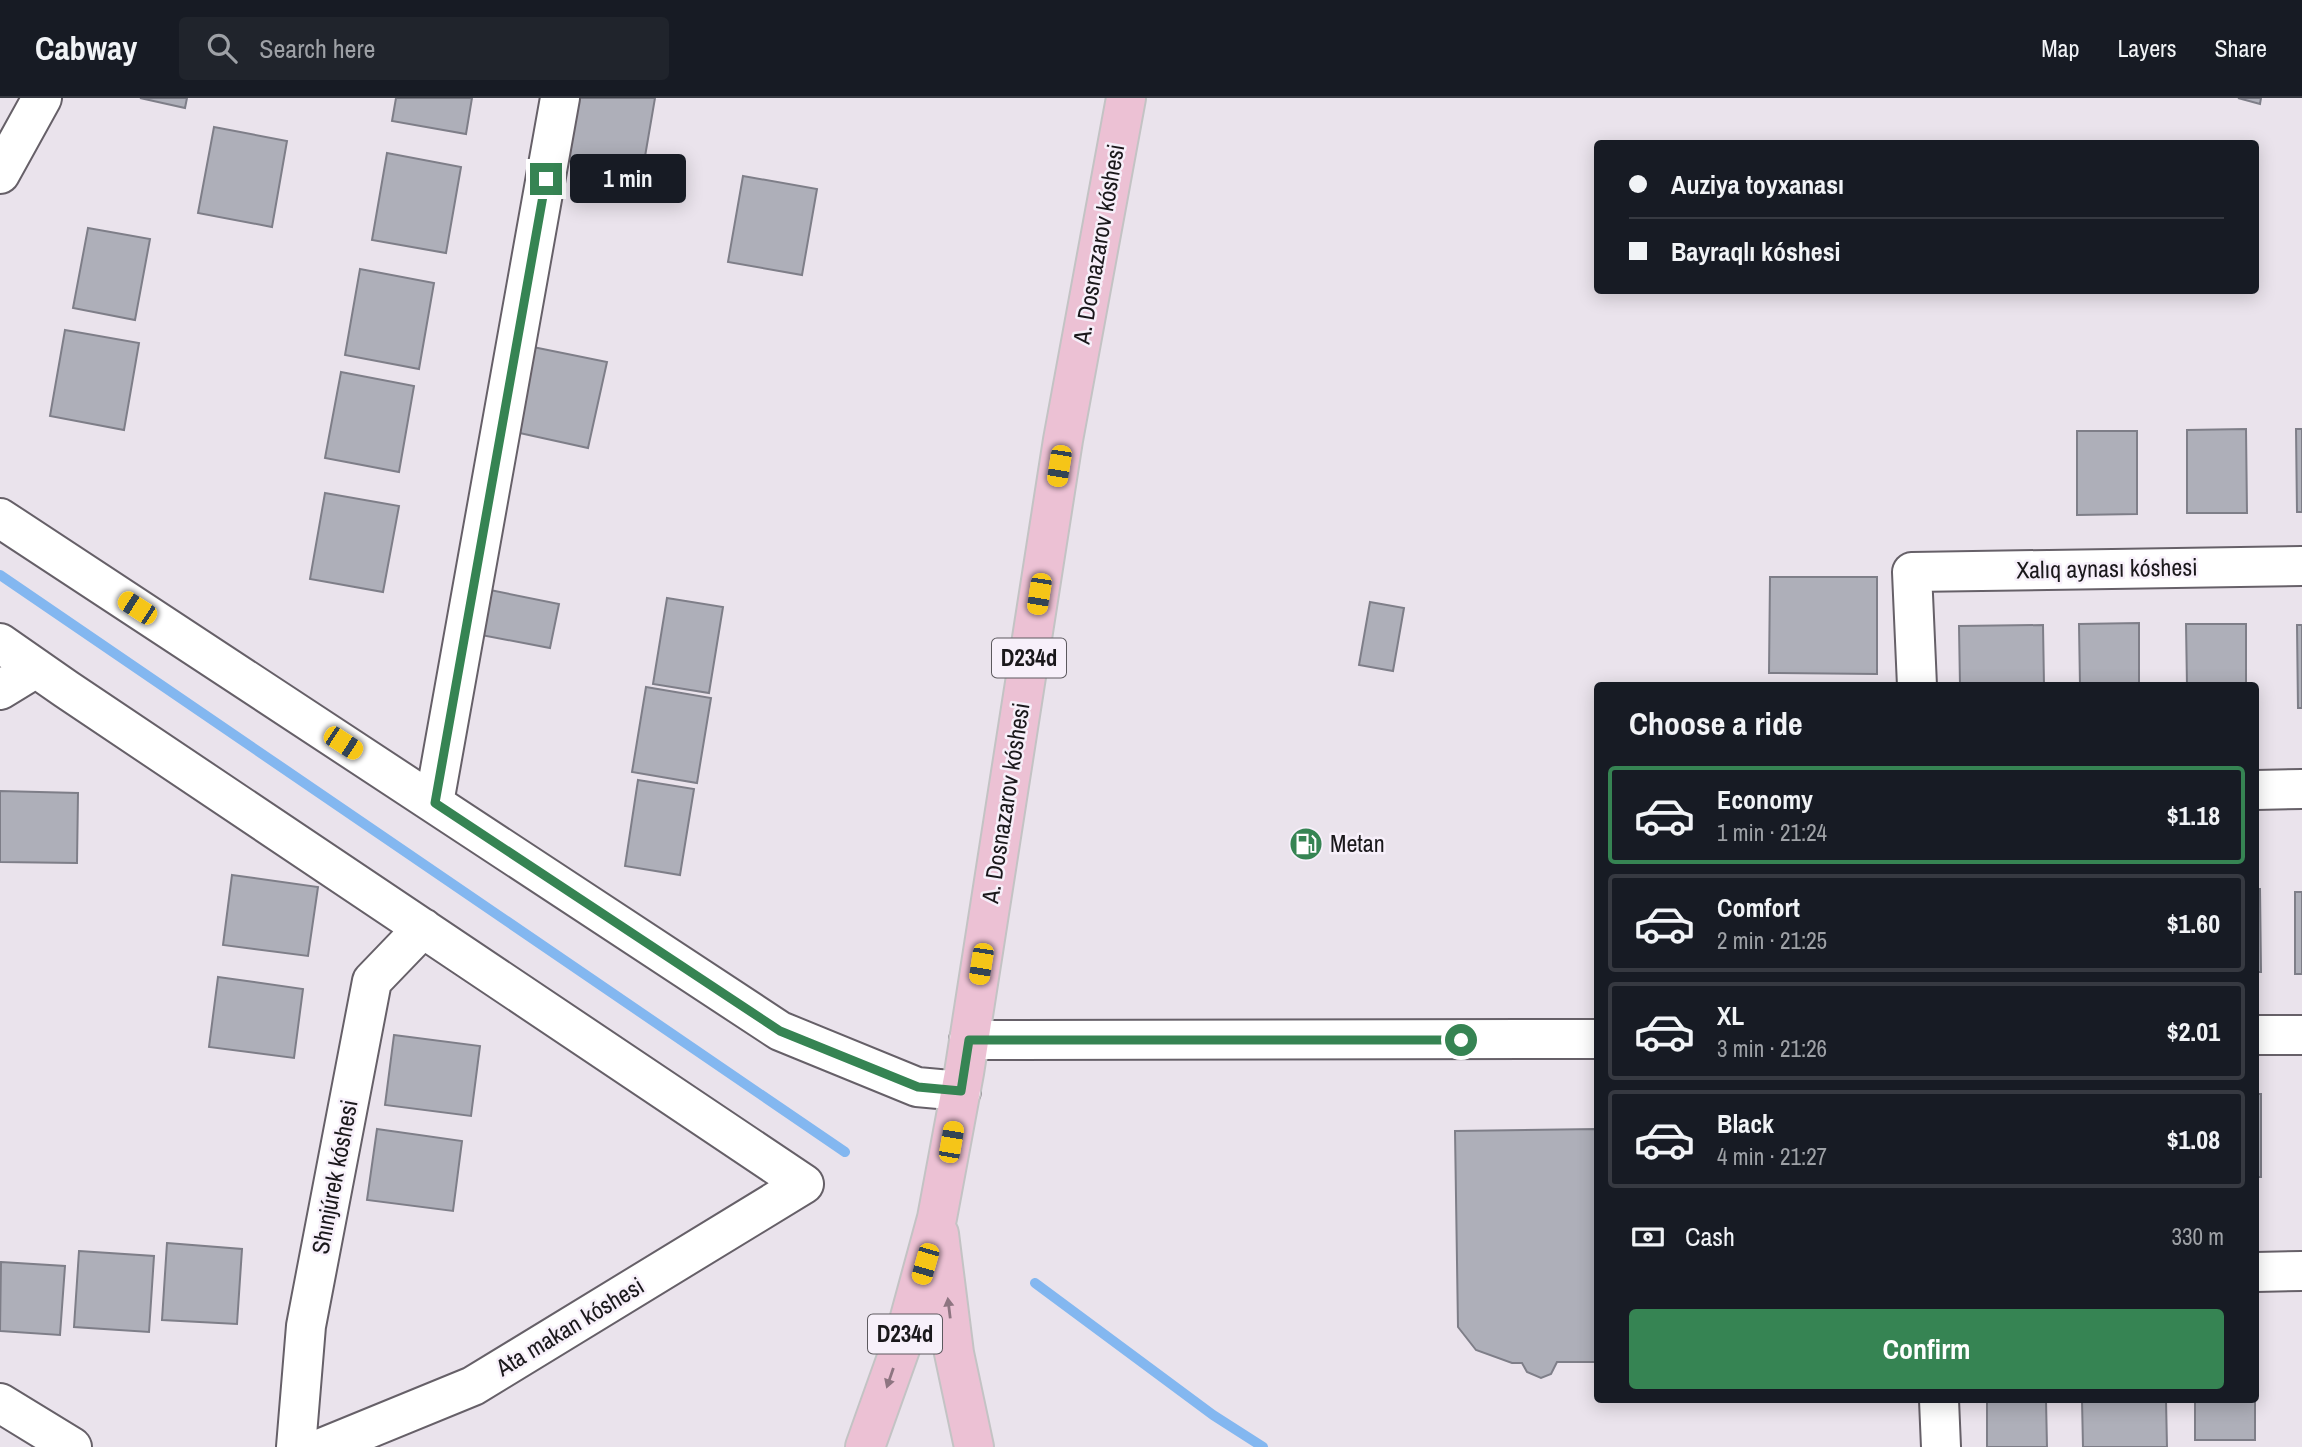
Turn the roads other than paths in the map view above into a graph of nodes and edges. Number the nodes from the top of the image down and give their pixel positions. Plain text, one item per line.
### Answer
1 (42, 98) edge
2 (560, 98) edge
3 (1126, 98) edge
4 (0, 174) edge
5 (0, 518) edge
6 (2302, 566) edge
7 (0, 643) edge
8 (36, 668) junction
9 (1917, 682) edge
10 (0, 690) edge
11 (2302, 789) edge
12 (2259, 790) edge
13 (435, 803) junction
14 (423, 928) junction
15 (2259, 1035) edge
16 (2302, 1035) edge
17 (1594, 1039) edge
18 (969, 1040) junction
19 (961, 1091) junction
20 (937, 1218) junction
21 (2302, 1271) edge
22 (2259, 1272) edge
23 (0, 1403) edge
24 (1939, 1403) edge
25 (72, 1447) edge
26 (296, 1447) edge
27 (324, 1447) edge
28 (865, 1447) edge
29 (974, 1447) edge
30 (1941, 1447) edge

1 - 4 street
2 - 13 street
3 - 18 main road, A. Dosnazarov kóshesi / D234d
5 - 13 street
6 - 9 street, Xalıq aynası kóshesi
7 - 8 street
8 - 10 street
8 - 14 street
11 - 12 street
13 - 19 street
14 - 26 street, Shınjúrek kóshesi
14 - 27 street, Ata makan kóshesi
15 - 16 street
17 - 18 street
18 - 19 main road, A. Dosnazarov kóshesi / D234d
19 - 20 main road, A. Dosnazarov kóshesi / D234d
20 -> 28 main road, D234d
29 -> 20 main road, D234d
21 - 22 street
23 - 25 street
24 - 30 street

